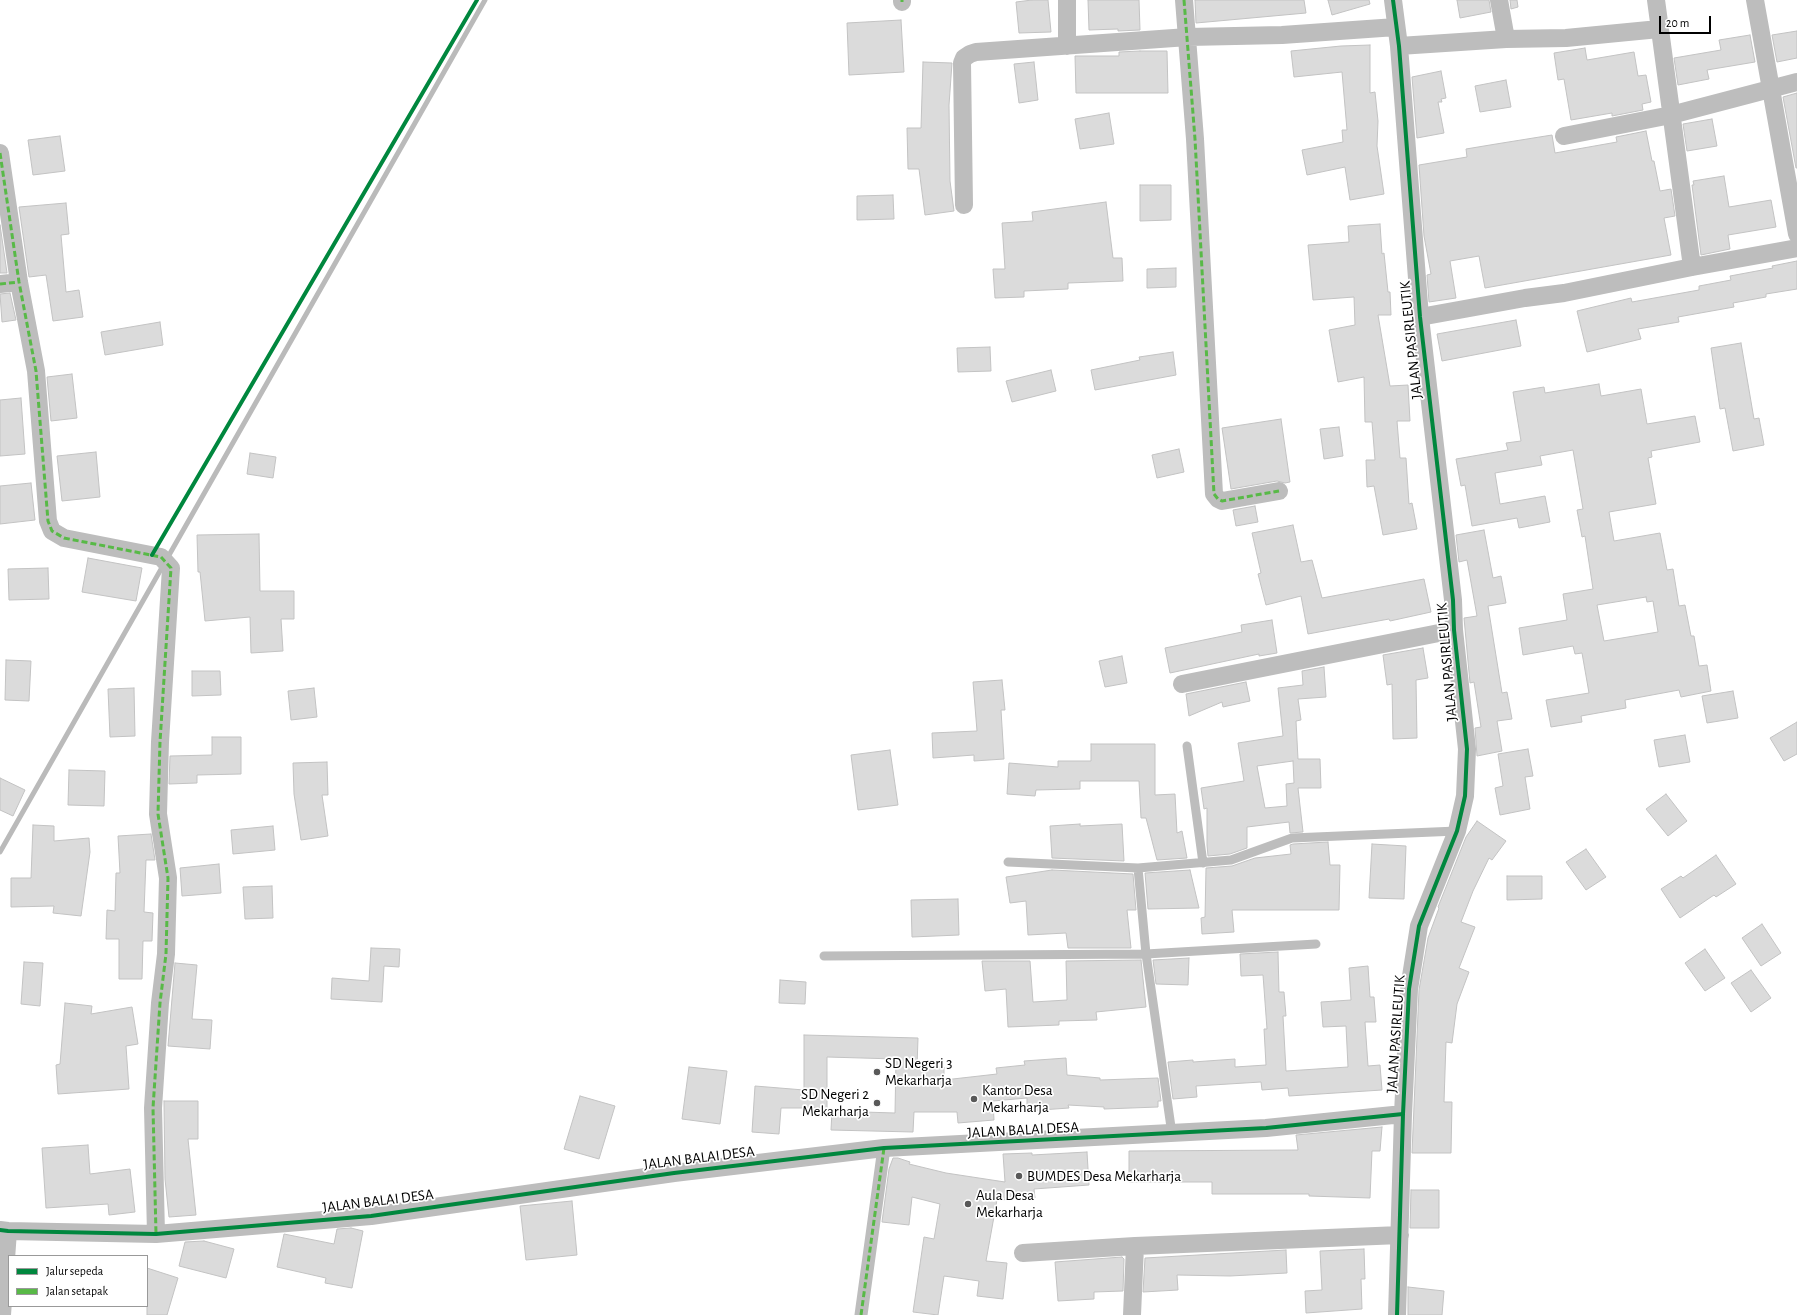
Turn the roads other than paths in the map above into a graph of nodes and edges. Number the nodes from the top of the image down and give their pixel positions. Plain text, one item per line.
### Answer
1 (1067, 0) edge
2 (1184, 0) edge
3 (1393, 0) edge
4 (1499, 0) edge
5 (1656, 0) edge
6 (1754, 0) edge
7 (1396, 28) junction
8 (1659, 29) junction
9 (1188, 38) junction
10 (1506, 39) junction
11 (1066, 46) junction
12 (1399, 46) junction
13 (1797, 82) edge
14 (1770, 88) junction
15 (1671, 114) junction
16 (1564, 136) dead end
17 (0, 153) edge
18 (964, 205) dead end
19 (1797, 234) edge
20 (1797, 248) edge
21 (1692, 267) junction
22 (19, 282) junction
23 (0, 284) edge
24 (1420, 317) junction
25 (1280, 492) dead end
26 (1454, 630) junction
27 (1182, 684) dead end
28 (1187, 746) dead end
29 (1457, 831) junction
30 (1008, 862) dead end
31 (1203, 863) junction
32 (1138, 868) junction
33 (1316, 944) dead end
34 (1146, 954) junction
35 (824, 956) dead end
36 (1403, 1114) junction
37 (1172, 1134) junction
38 (884, 1148) junction
39 (4, 1230) edge
40 (156, 1234) junction
41 (1400, 1234) junction
42 (1135, 1246) junction
43 (1023, 1253) dead end
44 (2, 1315) edge
45 (861, 1315) edge
46 (1132, 1315) edge
47 (1397, 1315) edge

1 - 11 street
2 - 9 street
3 - 7 street, JALAN PASIRLEUTIK
4 - 10 street
5 - 8 street
6 - 14 street
7 - 9 street
7 - 12 street, JALAN PASIRLEUTIK
8 - 10 street
8 - 15 street
9 - 11 street
9 - 25 street
10 - 12 street
11 - 18 street
12 - 24 street, JALAN PASIRLEUTIK
13 - 14 street
14 - 15 street
14 - 19 street
15 - 16 street
15 - 21 street
17 - 22 street
20 - 21 street
21 - 24 street
22 - 23 street
22 - 40 street
24 - 26 street, JALAN PASIRLEUTIK
26 - 27 street
26 - 29 street, JALAN PASIRLEUTIK
28 - 31 lane
29 - 31 lane
29 - 36 street, JALAN PASIRLEUTIK
30 - 32 lane
31 - 32 lane
32 - 34 lane
33 - 34 lane
34 - 35 lane
34 - 37 lane
36 - 37 street, JALAN BALAI DESA
36 - 41 street, JALAN PASIRLEUTIK
37 - 38 street, JALAN BALAI DESA
38 - 40 street, JALAN BALAI DESA
38 - 45 street
39 - 40 street, JALAN BALAI DESA
39 - 44 street
41 - 42 street
41 - 47 street, JALAN PASIRLEUTIK
42 - 43 street
42 - 46 street

